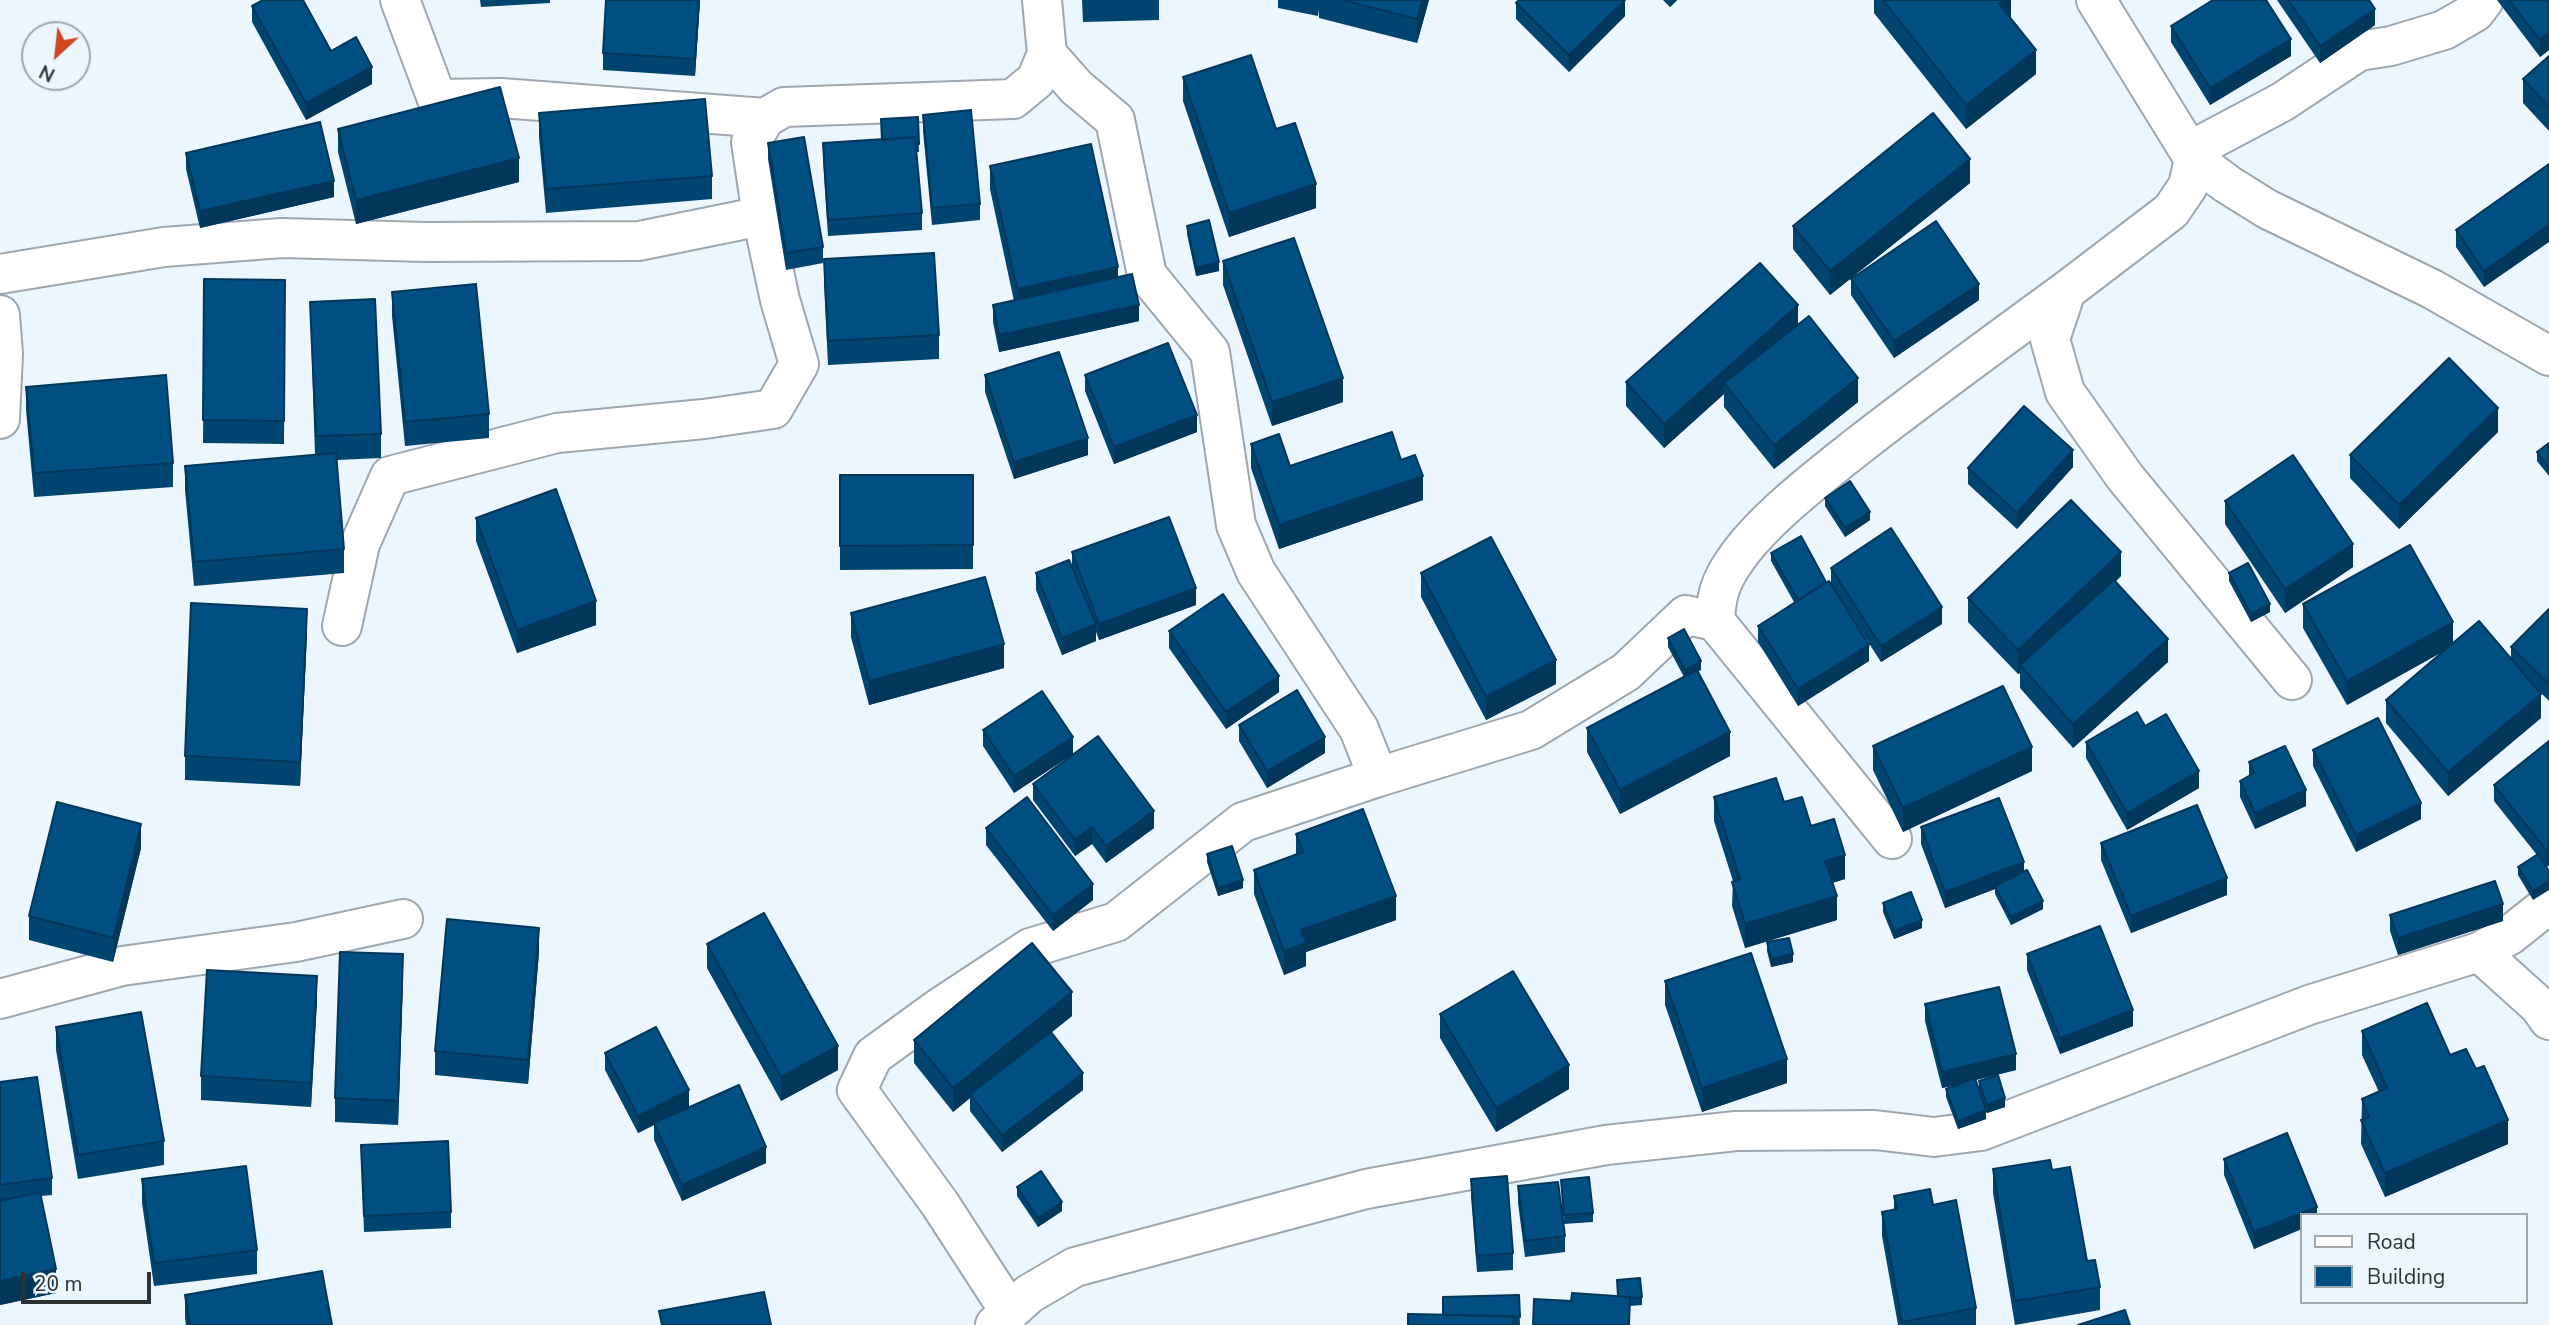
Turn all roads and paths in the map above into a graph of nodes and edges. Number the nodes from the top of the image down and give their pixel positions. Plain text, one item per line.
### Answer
1 (400, 0) edge
2 (1042, 0) edge
3 (2096, 0) edge
4 (2484, 0) edge
5 (1046, 54) junction
6 (765, 118) junction
7 (2194, 159) junction
8 (762, 216) junction
9 (0, 274) edge
10 (2066, 290) junction
11 (0, 315) edge
12 (2549, 356) edge
13 (0, 419) edge
14 (1715, 621) junction
15 (342, 626) dead end
16 (2292, 680) dead end
17 (1378, 777) junction
18 (1892, 839) dead end
19 (2549, 904) edge
20 (403, 919) dead end
21 (2479, 952) junction
22 (0, 999) edge
23 (2549, 1020) edge
24 (1003, 1318) edge

1 - 6 street
2 - 5 street
3 - 7 street
4 - 7 street
5 - 6 street
5 - 17 street
6 - 8 street
7 - 10 street
7 - 12 street
8 - 9 street
8 - 15 street
10 - 14 street
10 - 16 street
11 - 13 street
14 - 17 street
14 - 18 street
17 - 24 street
19 - 21 street
20 - 22 street
21 - 23 street
21 - 24 street

